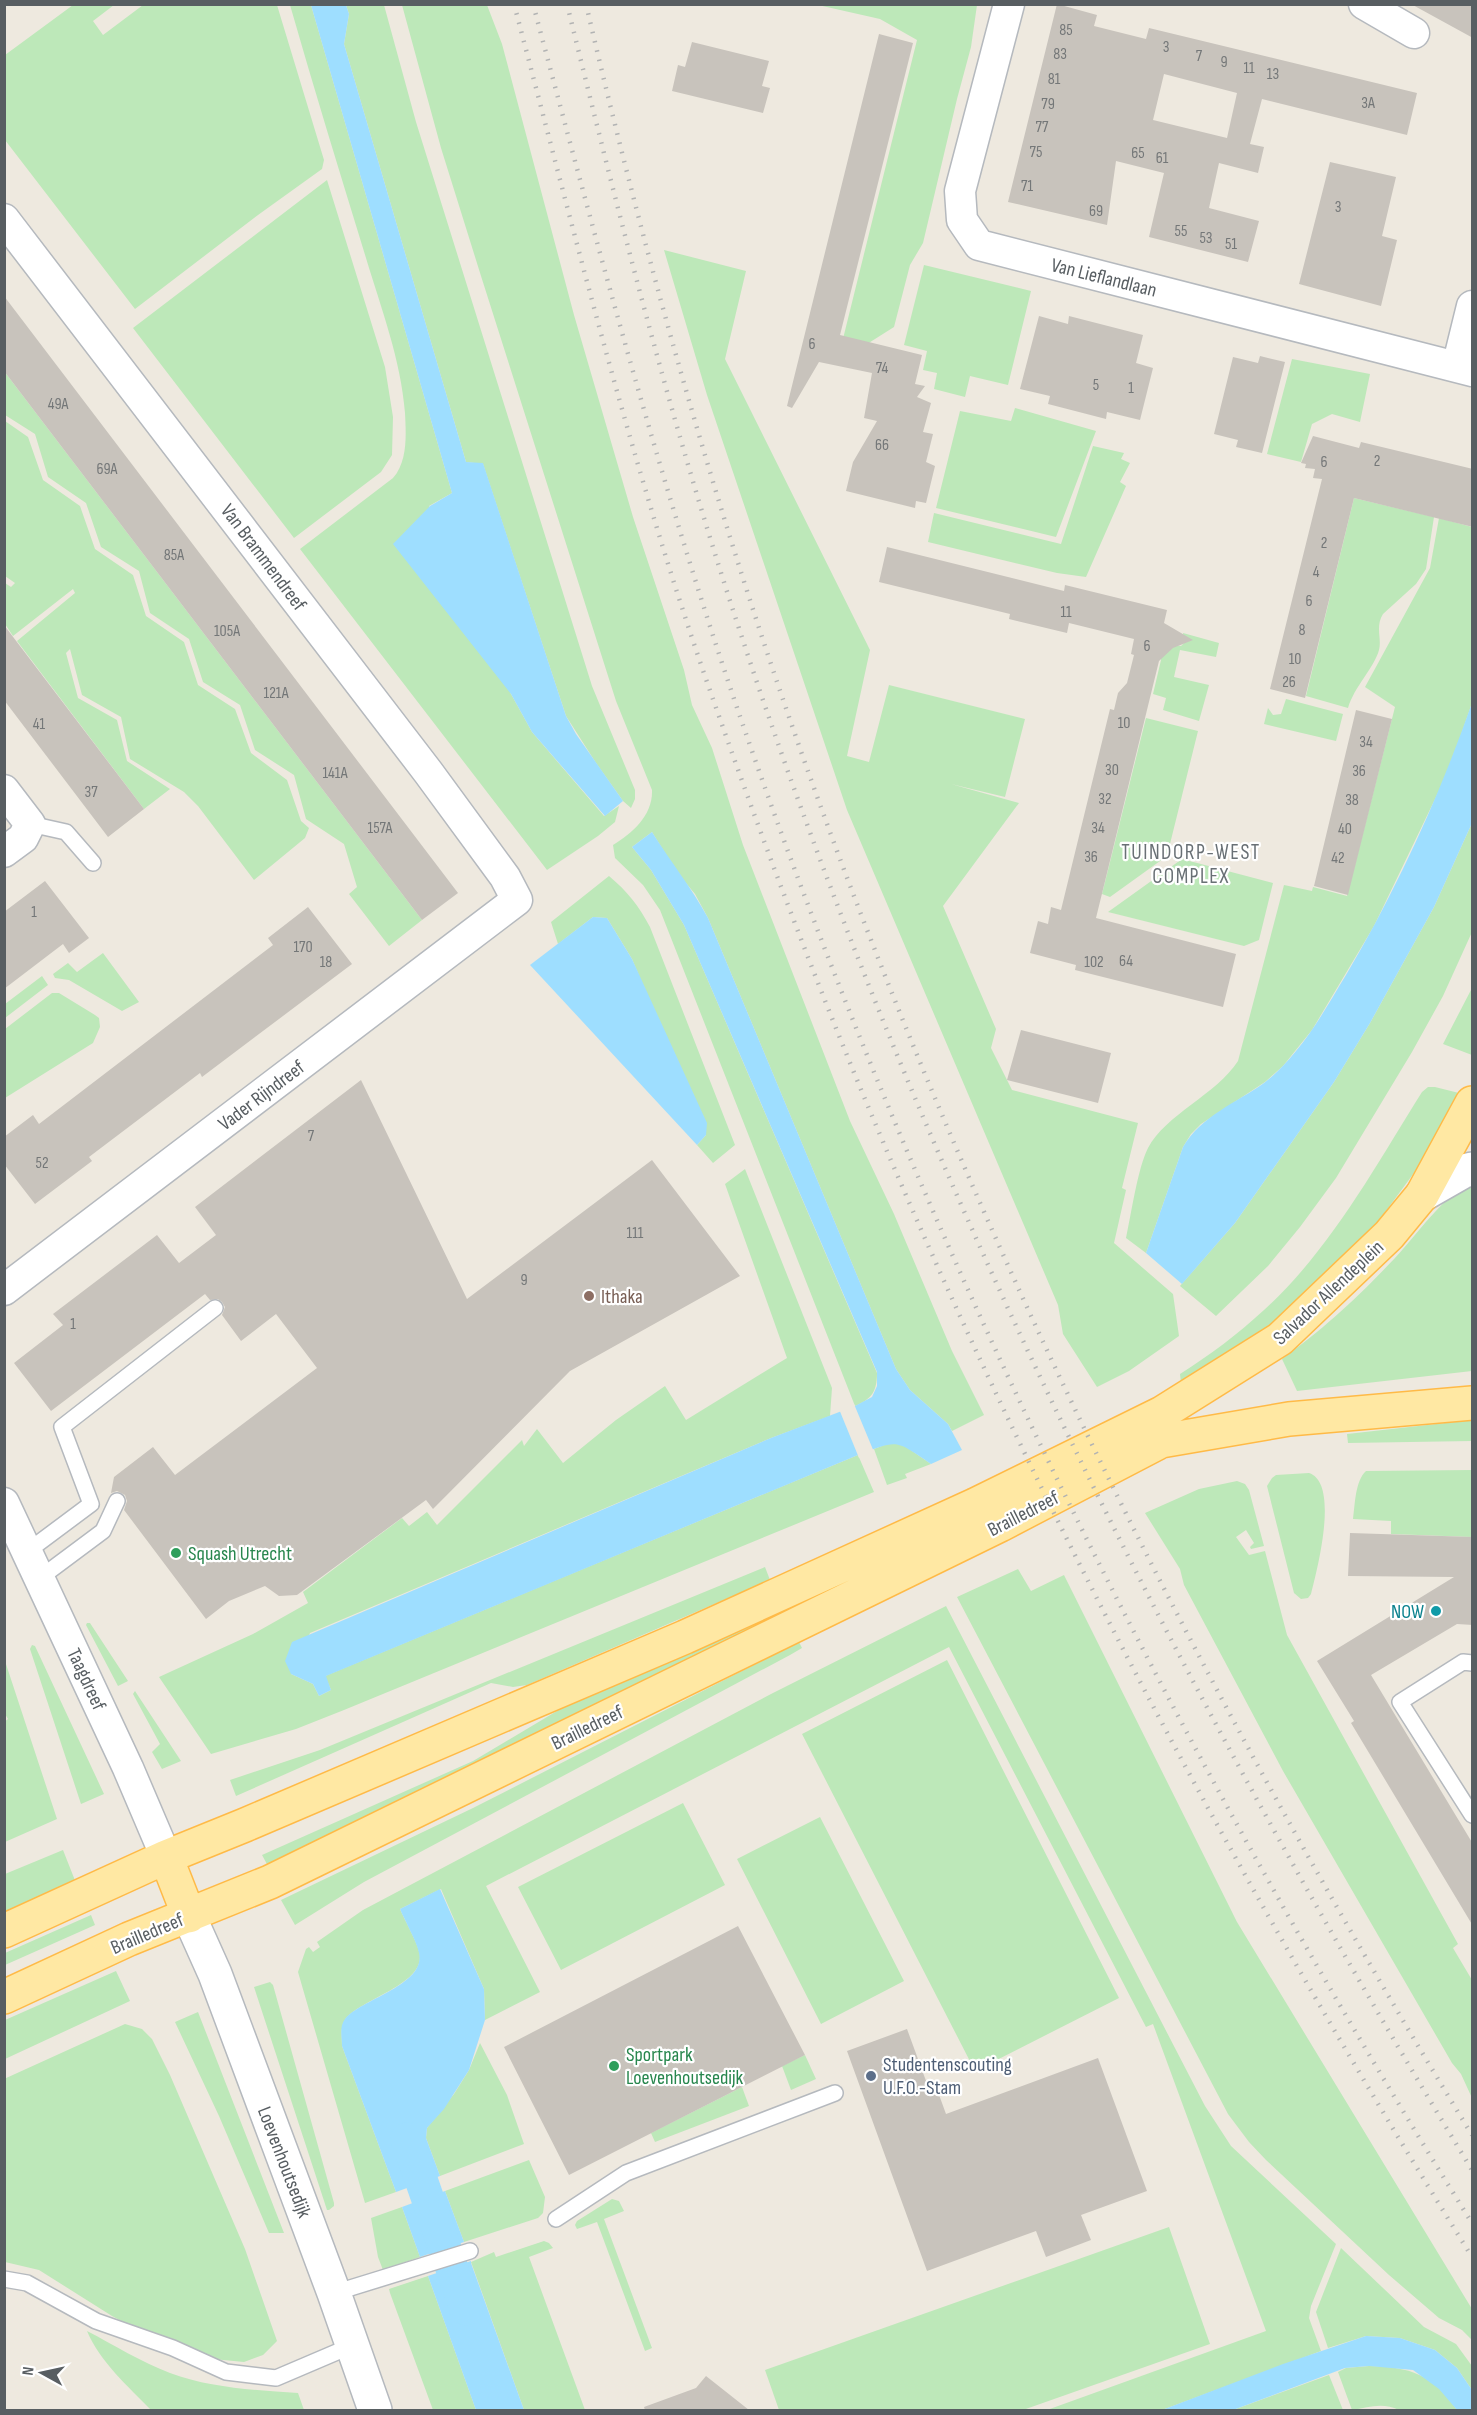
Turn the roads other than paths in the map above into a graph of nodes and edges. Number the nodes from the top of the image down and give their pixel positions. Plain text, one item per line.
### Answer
1 (1009, 4) edge
2 (1365, 4) edge
3 (1414, 33) dead end
4 (4, 219) edge
5 (1473, 306) edge
6 (1465, 369) edge
7 (4, 790) edge
8 (30, 824) junction
9 (4, 852) edge
10 (93, 863) dead end
11 (517, 900) joint
12 (1473, 1103) edge
13 (1473, 1169) edge
14 (1422, 1195) junction
15 (4, 1290) edge
16 (215, 1308) dead end
17 (1473, 1403) edge
18 (1161, 1427) junction
19 (117, 1501) dead end
20 (4, 1503) edge
21 (28, 1551) junction
22 (40, 1578) junction
23 (1473, 1663) edge
24 (1473, 1815) edge
25 (166, 1857) junction
26 (189, 1916) junction
27 (4, 1931) edge
28 (4, 1997) edge
29 (835, 2093) dead end
30 (556, 2219) dead end
31 (470, 2251) dead end
32 (4, 2279) edge
33 (334, 2293) junction
34 (351, 2346) junction
35 (375, 2410) edge

1 - 6 street, Van Lieflandlaan
2 - 3 street
4 - 11 street, Van Brammendreef
5 - 6 street
7 - 8 street
8 - 9 street
8 - 10 lane
11 - 15 street, Vader Rijndreef
12 - 14 main road, Salvador Allendeplein
13 - 14 street, Salvador Allendeplein
14 - 18 main road, Salvador Allendeplein
16 - 21 lane
17 - 18 main road
18 - 25 main road, Brailledreef
18 - 26 main road, Brailledreef
19 - 22 lane
20 - 21 street, Taagdreef
21 - 22 street, Taagdreef
22 - 25 street, Taagdreef
23 - 24 lane
25 - 26 main road
25 - 27 main road, Brailledreef
26 - 28 main road, Brailledreef
26 - 33 street, Loevenhoutsedijk
29 - 30 lane
31 - 33 lane
32 - 34 lane
33 - 34 street, Loevenhoutsedijk
34 - 35 street, Loevenhoutsedijk

